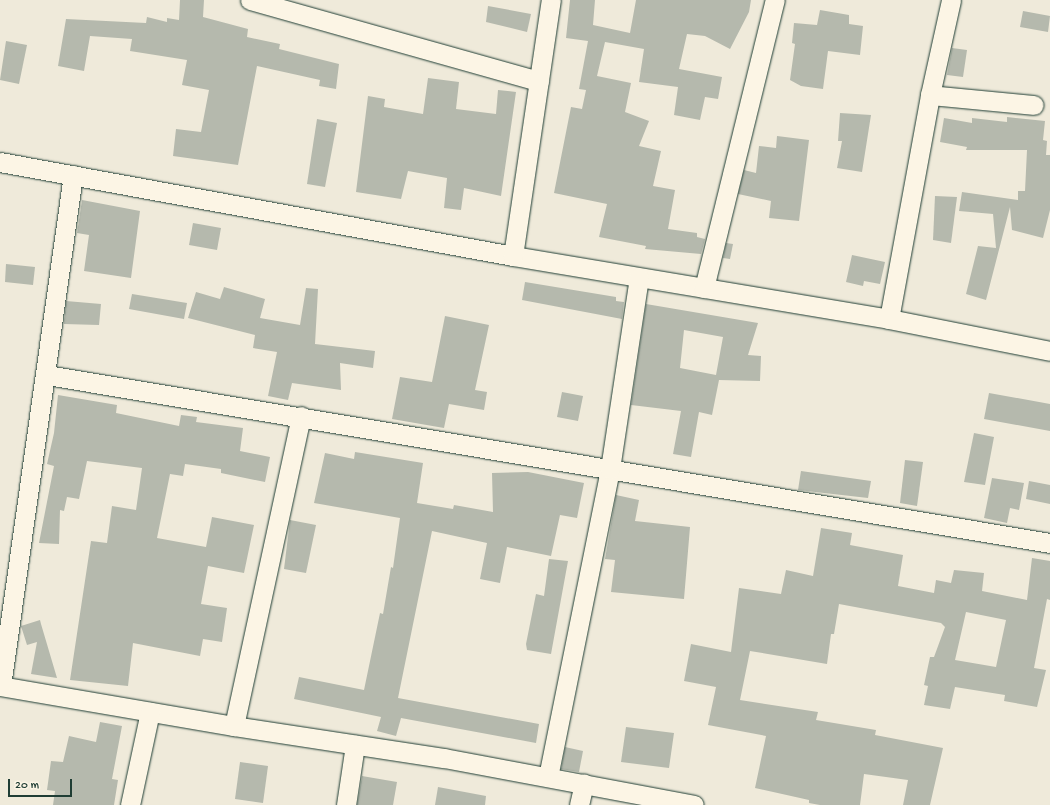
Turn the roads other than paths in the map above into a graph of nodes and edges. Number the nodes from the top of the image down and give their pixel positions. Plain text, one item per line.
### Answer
1 (250, 0) edge
2 (551, 0) edge
3 (775, 0) edge
4 (951, 0) edge
5 (539, 81) junction
6 (930, 95) junction
7 (1034, 104) dead end
8 (0, 162) edge
9 (73, 175) junction
10 (513, 256) junction
11 (639, 278) junction
12 (704, 288) junction
13 (889, 318) junction
14 (1050, 350) edge
15 (47, 375) junction
16 (301, 416) junction
17 (610, 469) junction
18 (1050, 543) edge
19 (0, 686) edge
20 (150, 712) junction
21 (234, 726) junction
22 (355, 745) junction
23 (548, 777) junction
24 (584, 784) junction
25 (130, 805) edge
26 (346, 805) edge
27 (579, 805) edge
28 (694, 805) edge

1 - 5 street
2 - 5 street
3 - 12 street
4 - 6 street
5 - 10 street
6 - 7 street
6 - 13 street
8 - 9 street
9 - 10 street
9 - 15 street
10 - 11 street
11 - 12 street
11 - 17 street
12 - 13 street
13 - 14 street
15 - 16 street
15 - 19 street
16 - 17 street
16 - 21 street
17 - 18 street
17 - 23 street
19 - 20 street
20 - 21 street
20 - 25 street
21 - 22 street
22 - 23 street
22 - 26 street
23 - 24 street
24 - 27 street
24 - 28 street

